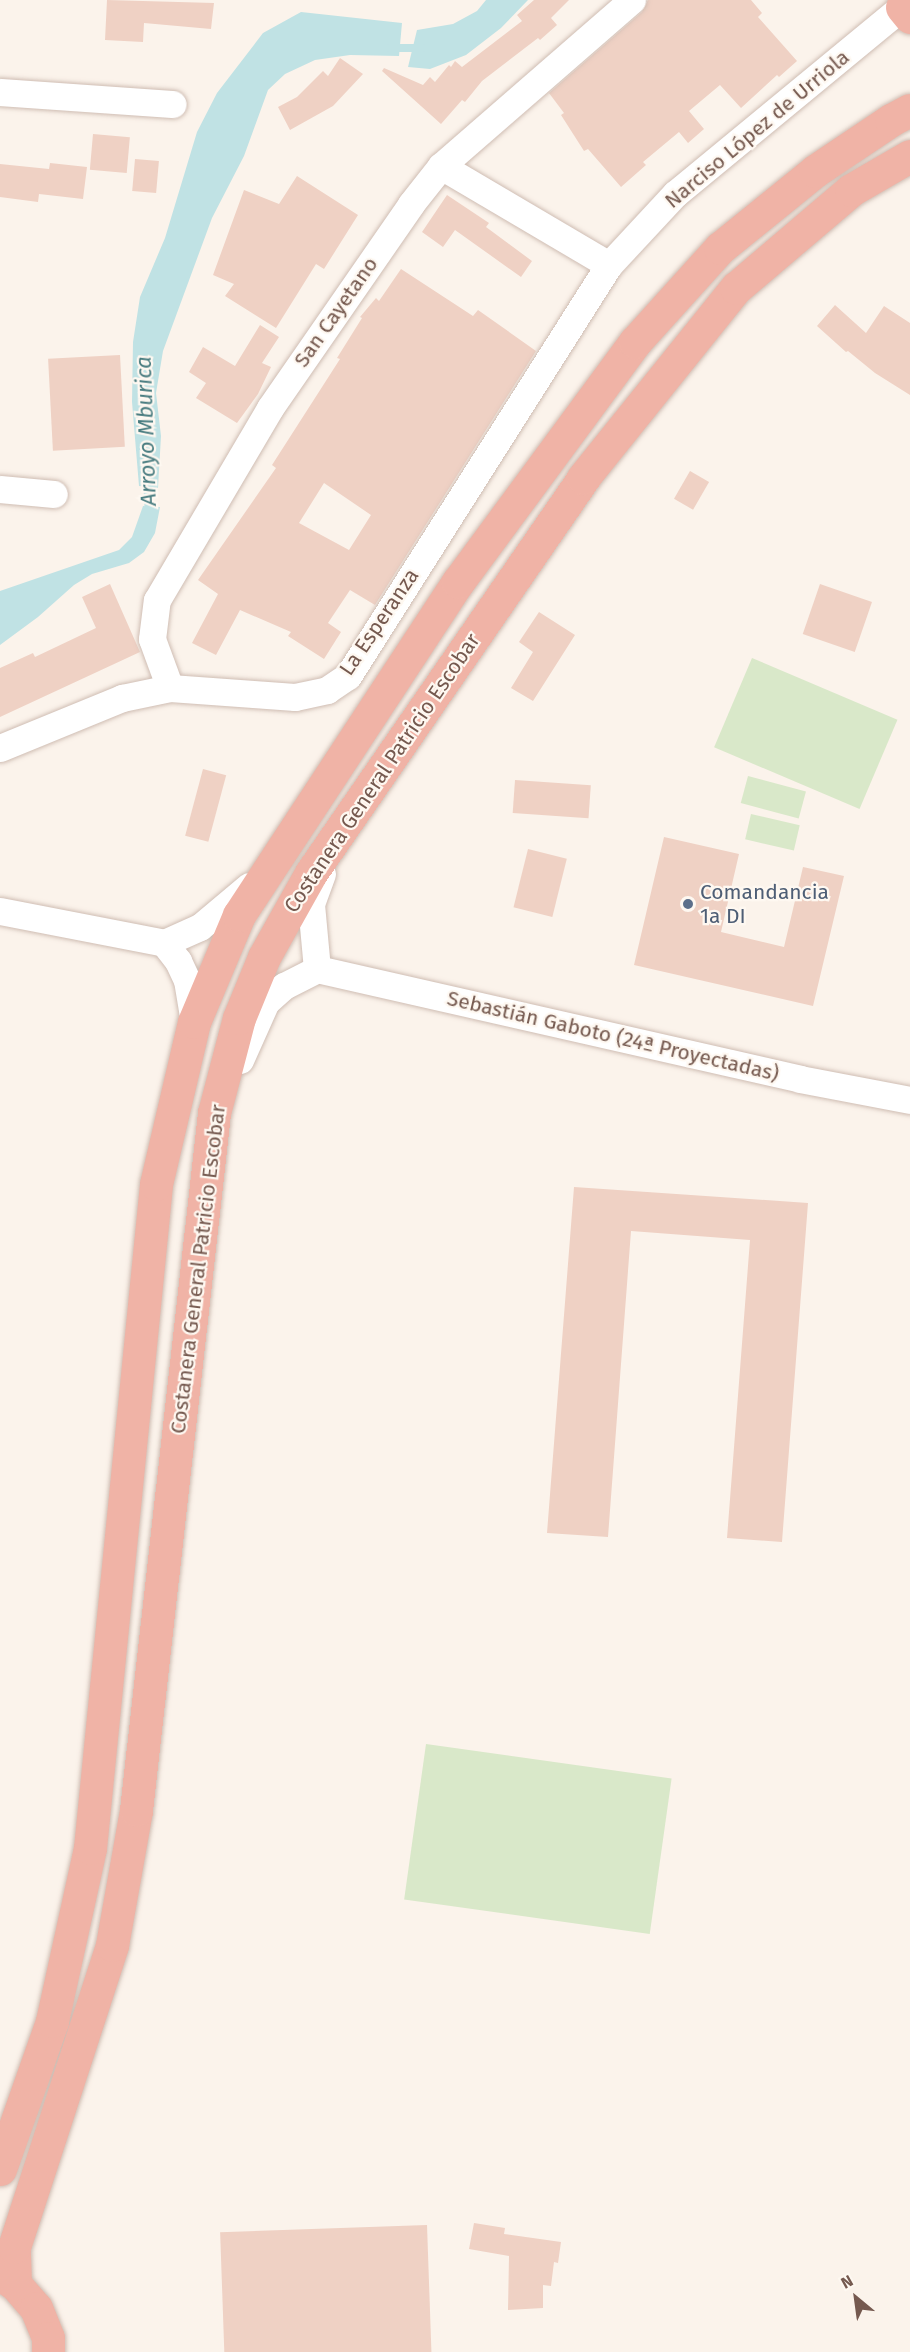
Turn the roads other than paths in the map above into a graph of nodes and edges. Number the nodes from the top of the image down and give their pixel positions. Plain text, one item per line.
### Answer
1 (632, 0) edge
2 (907, 8) edge
3 (0, 92) edge
4 (173, 104) dead end
5 (910, 110) edge
6 (910, 156) edge
7 (441, 166) junction
8 (609, 265) junction
9 (0, 489) edge
10 (54, 494) dead end
11 (171, 688) junction
12 (0, 748) edge
13 (336, 836) junction
14 (273, 863) junction
15 (0, 911) edge
16 (164, 943) junction
17 (317, 969) junction
18 (194, 1022) junction
19 (910, 1100) edge
20 (214, 1113) junction
21 (0, 2169) edge
22 (8, 2279) edge
23 (48, 2352) edge

1 - 7 street, San Cayetano
2 - 8 street, Narciso López de Urriola
3 - 4 street
5 - 14 highway, Costanera General Patricio Escobar
6 - 13 highway, Costanera General Patricio Escobar
7 - 8 street
7 - 11 street, San Cayetano
8 - 11 street, La Esperanza
9 - 10 street
11 - 12 street, La Esperanza
13 - 17 street
13 - 20 highway, Costanera General Patricio Escobar
14 - 16 street
14 - 18 highway, Costanera General Patricio Escobar
15 - 16 street
16 - 18 street
17 - 19 street, Sebastián Gaboto (24ª Proyectadas)
17 - 20 street
18 - 21 highway, Costanera General Patricio Escobar
20 - 22 highway, Costanera General Patricio Escobar
22 - 23 highway

